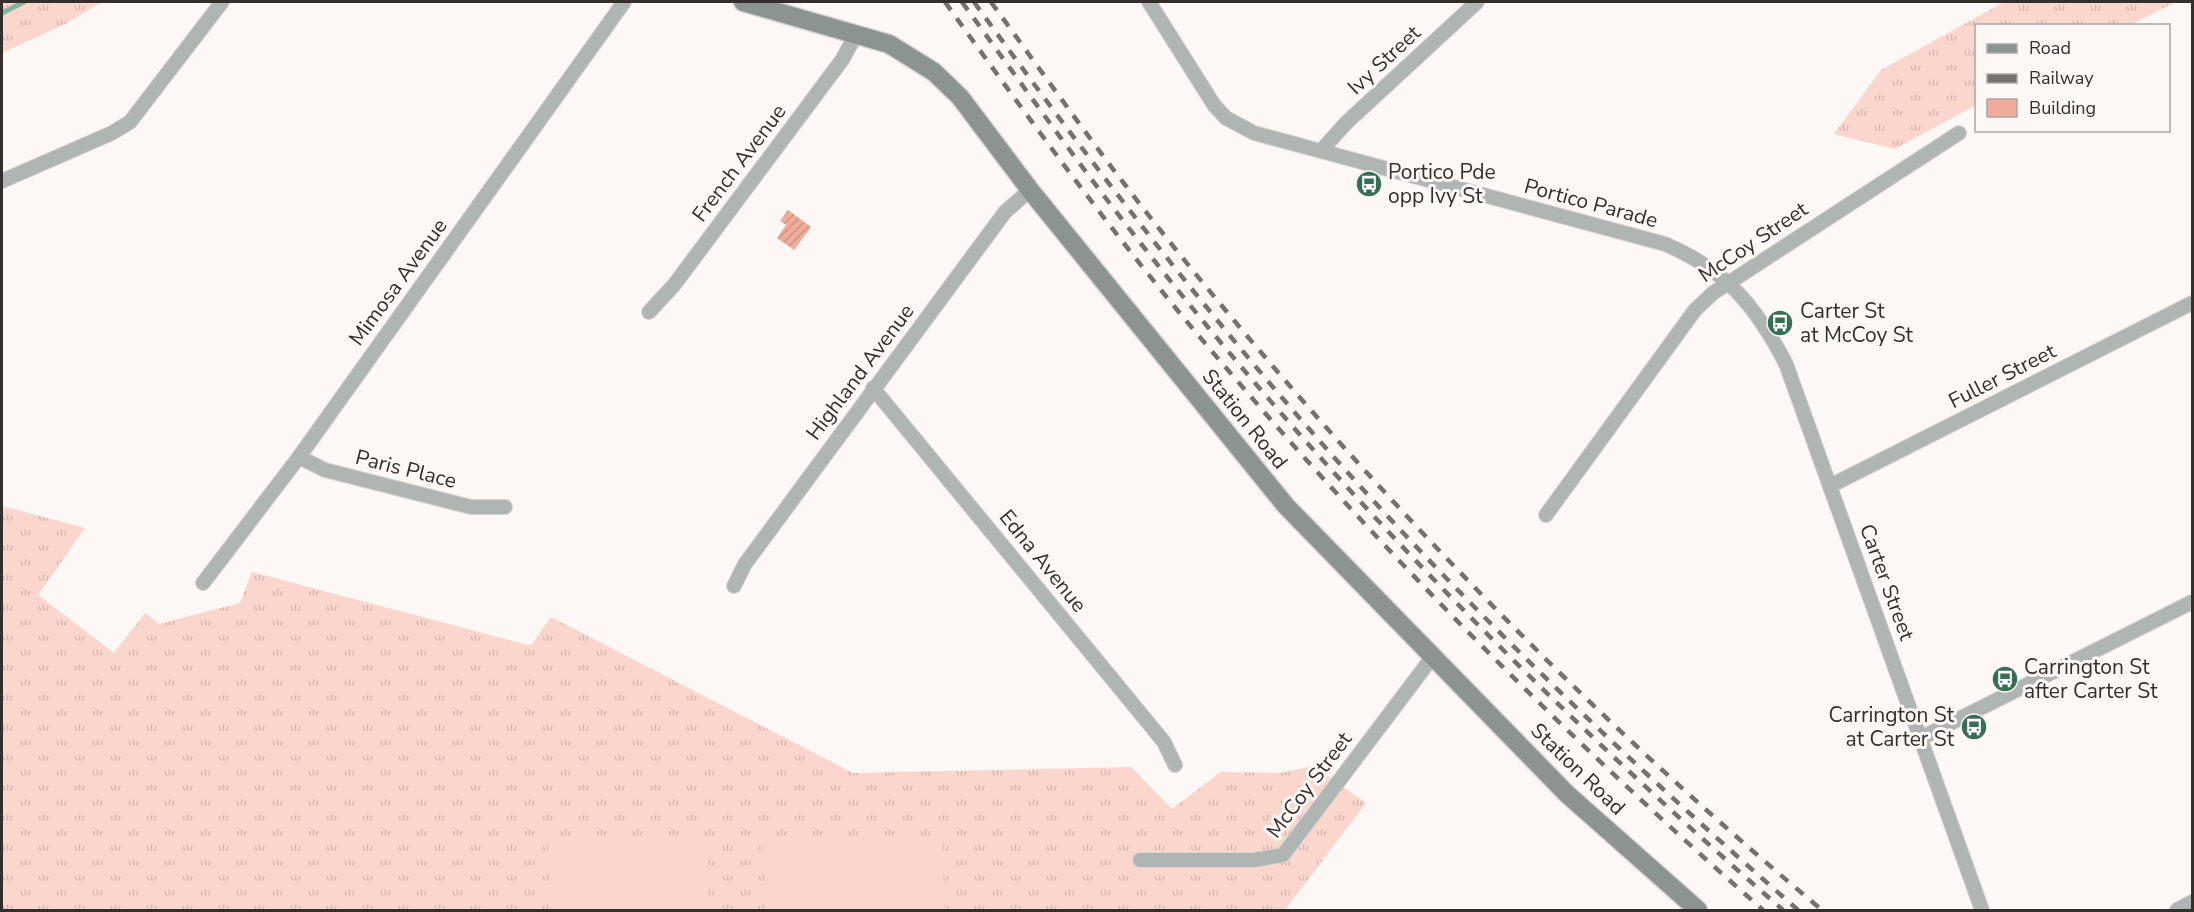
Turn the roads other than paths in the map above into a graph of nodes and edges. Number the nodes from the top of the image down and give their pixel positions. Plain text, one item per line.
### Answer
1 (222, 2) edge
2 (624, 2) edge
3 (743, 2) edge
4 (1149, 2) edge
5 (1477, 2) edge
6 (857, 33) junction
7 (1959, 133) dead end
8 (1321, 151) junction
9 (2, 181) edge
10 (1030, 190) junction
11 (1728, 281) junction
12 (2193, 303) edge
13 (649, 312) dead end
14 (873, 388) junction
15 (299, 457) junction
16 (1830, 486) junction
17 (505, 507) dead end
18 (1546, 515) dead end
19 (202, 583) dead end
20 (734, 586) dead end
21 (2193, 602) edge
22 (1434, 655) junction
23 (1921, 738) junction
24 (1175, 765) dead end
25 (1140, 860) dead end
26 (2193, 903) edge
27 (1698, 910) edge
28 (1982, 910) edge
29 (2177, 910) edge

1 - 9 street
2 - 15 street, Mimosa Avenue
3 - 6 main road, Station Road
4 - 8 street, Portico Parade
5 - 8 street, Ivy Street
6 - 10 main road, Station Road
6 - 13 street, French Avenue
7 - 11 street, McCoy Street
8 - 11 street, Portico Parade
10 - 14 street, Highland Avenue
10 - 22 main road, Station Road
11 - 16 street, Carter Street
11 - 18 street, McCoy Street
12 - 16 street, Fuller Street
14 - 20 street, Highland Avenue
14 - 24 street, Edna Avenue
15 - 17 street, Paris Place
15 - 19 street, Mimosa Avenue
16 - 23 street, Carter Street
21 - 23 street
22 - 25 street, McCoy Street
22 - 27 main road, Station Road
23 - 28 street, Carter Street
26 - 29 street

